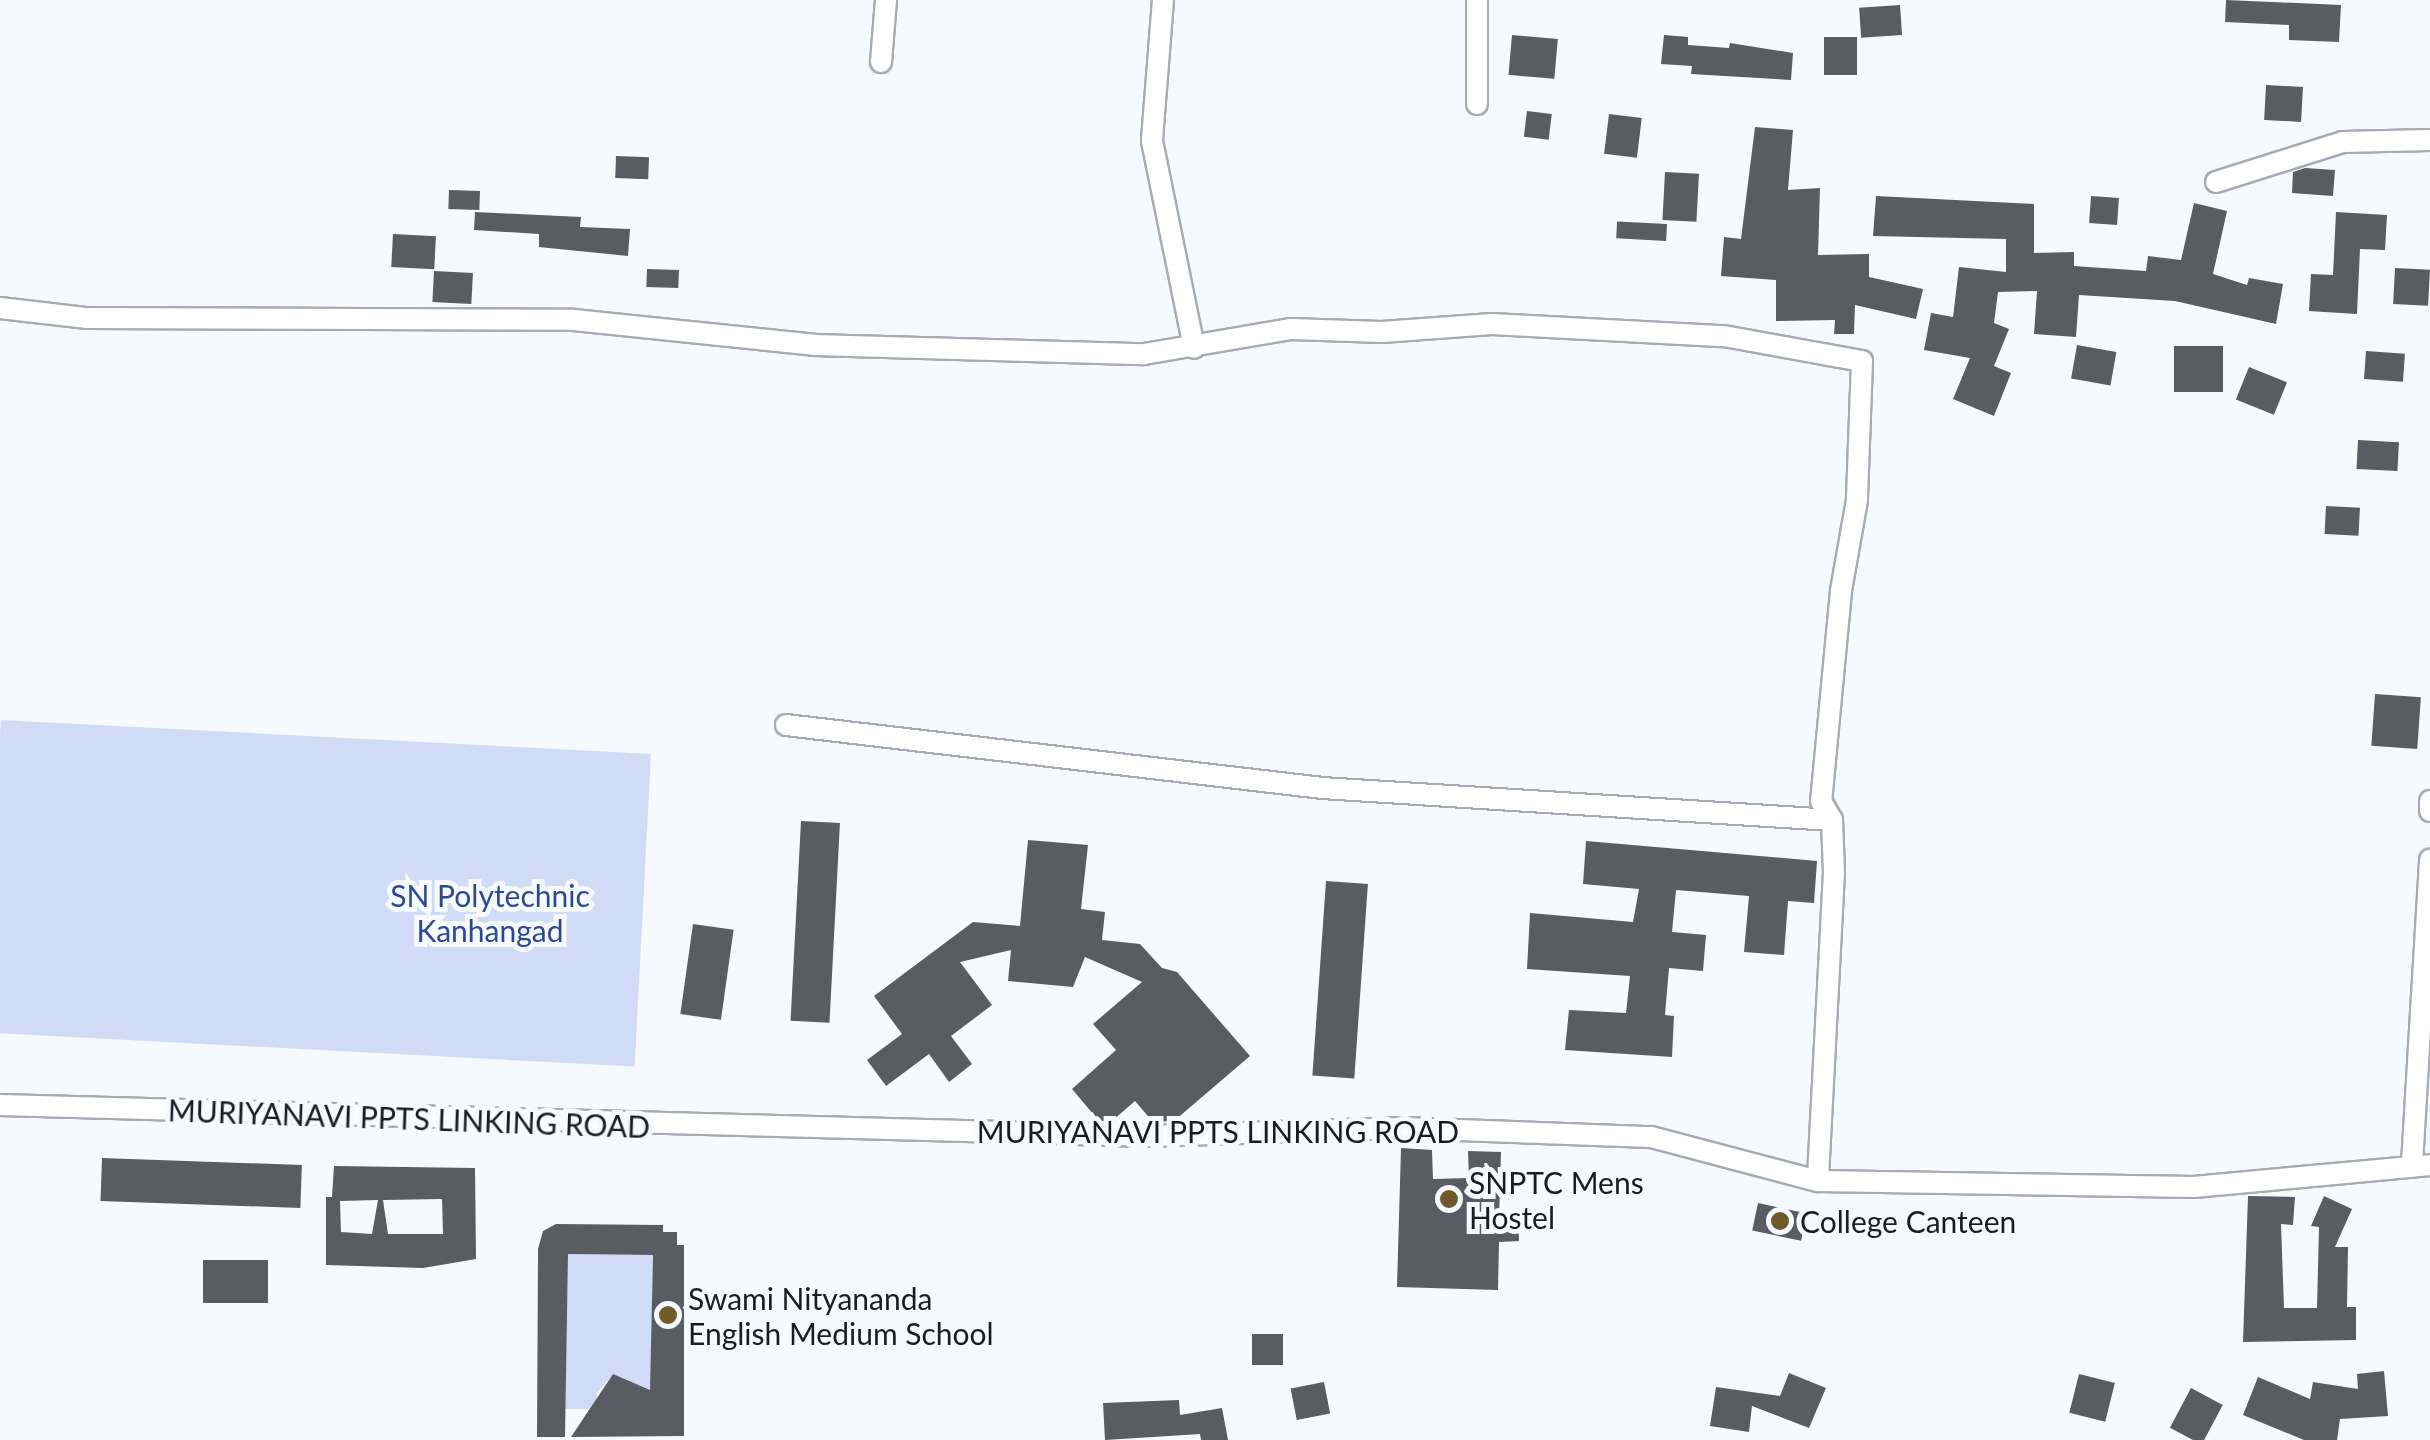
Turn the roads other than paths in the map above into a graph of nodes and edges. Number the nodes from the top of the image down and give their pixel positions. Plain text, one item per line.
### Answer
1 (886, 0) edge
2 (1163, 0) edge
3 (1477, 0) edge
4 (881, 62) dead end
5 (1477, 104) dead end
6 (2430, 140) edge
7 (2216, 182) dead end
8 (0, 308) edge
9 (1194, 348) junction
10 (786, 725) dead end
11 (2430, 801) edge
12 (2430, 811) edge
13 (1832, 820) junction
14 (2430, 860) edge
15 (0, 1105) edge
16 (2421, 1164) edge
17 (1818, 1180) junction

1 - 4 street
2 - 9 street
3 - 5 street
6 - 7 street
8 - 9 street
9 - 13 street
10 - 13 street
11 - 12 street
13 - 17 street
14 - 16 street
15 - 17 street, MURIYANAVI PPTS LINKING ROAD
16 - 17 street, MURIYANAVI PPTS LINKING ROAD

